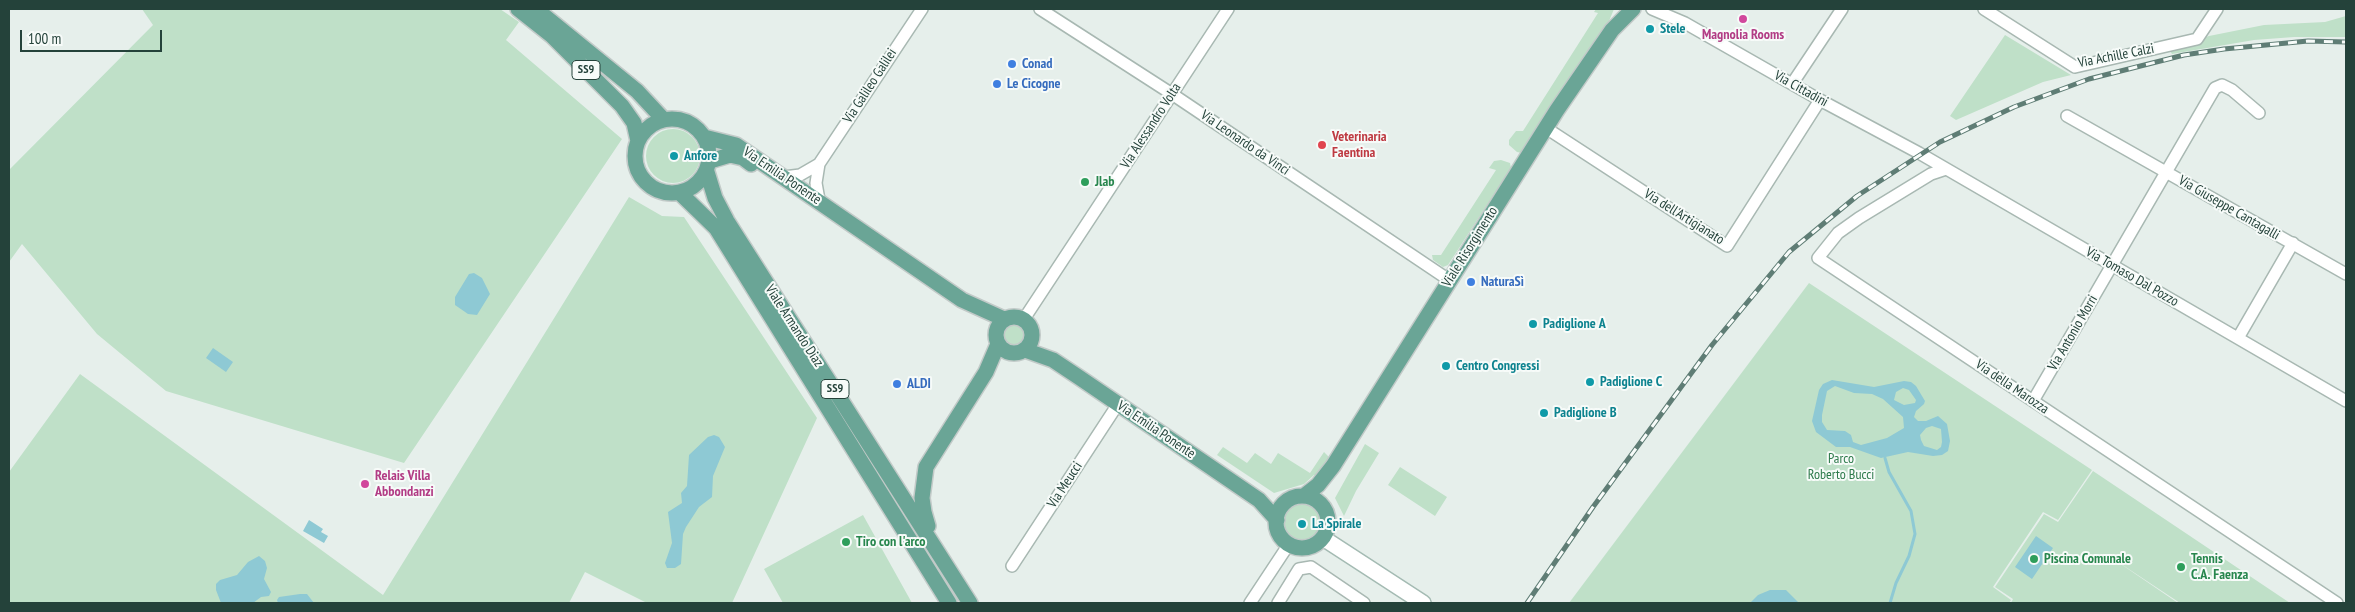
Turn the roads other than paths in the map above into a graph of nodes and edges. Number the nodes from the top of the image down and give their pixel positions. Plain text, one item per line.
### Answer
1 (518, 9) edge
2 (536, 9) edge
3 (922, 9) edge
4 (1040, 9) edge
5 (1228, 9) edge
6 (1619, 9) edge
7 (1633, 9) edge
8 (1652, 9) edge
9 (1670, 9) edge
10 (1842, 9) edge
11 (1984, 9) edge
12 (2217, 9) edge
13 (1685, 23) junction
14 (1612, 30) junction
15 (1792, 84) junction
16 (1172, 94) junction
17 (1820, 100) junction
18 (2260, 114) dead end
19 (2068, 116) dead end
20 (664, 120) junction
21 (1546, 128) junction
22 (704, 137) junction
23 (638, 141) junction
24 (1919, 153) joint
25 (819, 164) junction
26 (708, 166) junction
27 (1946, 169) junction
28 (2166, 172) junction
29 (784, 177) junction
30 (680, 193) junction
31 (824, 205) junction
32 (2293, 243) junction
33 (2111, 265) junction
34 (2346, 274) edge
35 (1449, 280) junction
36 (962, 300) junction
37 (1004, 319) junction
38 (1024, 319) junction
39 (2238, 338) junction
40 (1001, 343) junction
41 (1029, 345) junction
42 (2033, 401) junction
43 (2346, 401) edge
44 (1118, 404) junction
45 (1333, 466) junction
46 (1304, 496) junction
47 (1259, 500) junction
48 (1284, 504) junction
49 (1323, 506) junction
50 (1276, 520) junction
51 (1323, 538) junction
52 (1288, 544) junction
53 (936, 547) junction
54 (1012, 566) dead end
55 (1403, 596) edge
56 (949, 603) edge
57 (970, 603) edge
58 (1250, 603) edge
59 (1278, 603) edge
60 (1364, 603) edge
61 (1423, 603) edge
62 (2337, 603) edge

1 - 23 main road, SS9
2 - 20 main road, SS9
3 - 25 street, Via Galileo Galilei
4 - 16 street, Via Leonardo da Vinci
5 - 16 street, Via Alessandro Volta
6 - 14 main road, Viale Risorgimento
7 - 14 main road, Viale Risorgimento
8 - 13 street, Via Cittadini
9 - 13 street, Via Cittadini
10 - 15 street
11 - 12 street, Via Achille Calzi
13 - 15 street, Via Cittadini
14 - 21 main road, Viale Risorgimento
15 - 17 street, Via Cittadini
16 - 35 street, Via Leonardo da Vinci
16 - 38 street, Via Alessandro Volta
17 - 21 street, Via dell'Artigianato
17 - 24 street, Via Cittadini
18 - 28 street, Via Giuseppe Cantagalli
19 - 28 street, Via Giuseppe Cantagalli
20 - 22 main road
20 - 23 main road
21 - 35 main road, Viale Risorgimento
22 - 26 main road, SS9
22 - 29 main road, Via Emilia Ponente
23 - 30 main road, SS9
24 - 27 street, Via Tomaso Dal Pozzo
25 - 29 street, Via Galileo Galilei
25 - 31 street, Via Galileo Galilei
26 - 30 main road
26 - 31 main road, Via Emilia Ponente
26 - 53 main road, Viale Armando Diaz / SS9
27 - 33 street, Via Tomaso Dal Pozzo
27 - 42 street, Via della Marozza
28 - 32 street, Via Giuseppe Cantagalli
28 - 33 street, Via Giuseppe Cantagalli
29 - 31 main road, Via Emilia Ponente
30 - 56 main road, Viale Armando Diaz / SS9
31 - 36 main road, Via Emilia Ponente
32 - 34 street, Via Giuseppe Cantagalli
32 - 39 street, Via Giuseppe Cantagalli
33 - 39 street, Via Tomaso Dal Pozzo
33 - 42 street, Via Antonio Morri
35 - 45 main road, Viale Risorgimento
36 - 37 main road, Via Emilia Ponente
36 - 40 main road, Via Emilia Ponente
37 - 38 main road, Via Emilia Ponente
37 - 40 main road
38 - 41 main road
39 - 43 street, Via Tomaso Dal Pozzo
40 - 41 main road, Via Emilia Ponente
40 - 53 main road
41 - 44 main road, Via Emilia Ponente
42 - 62 street, Via della Marozza
44 - 47 main road, Via Emilia Ponente
44 - 54 street, Via Meucci
45 - 46 main road, Viale Risorgimento
45 - 49 main road, Viale Risorgimento
46 - 48 main road
46 - 49 main road
47 - 48 main road, Via Emilia Ponente
47 - 50 main road, Via Emilia Ponente
48 - 50 main road
49 - 51 main road
50 - 52 main road
51 - 52 main road
51 - 55 main road
52 - 58 street
53 - 57 main road, Viale Armando Diaz / SS9
55 - 61 main road
59 - 60 street

